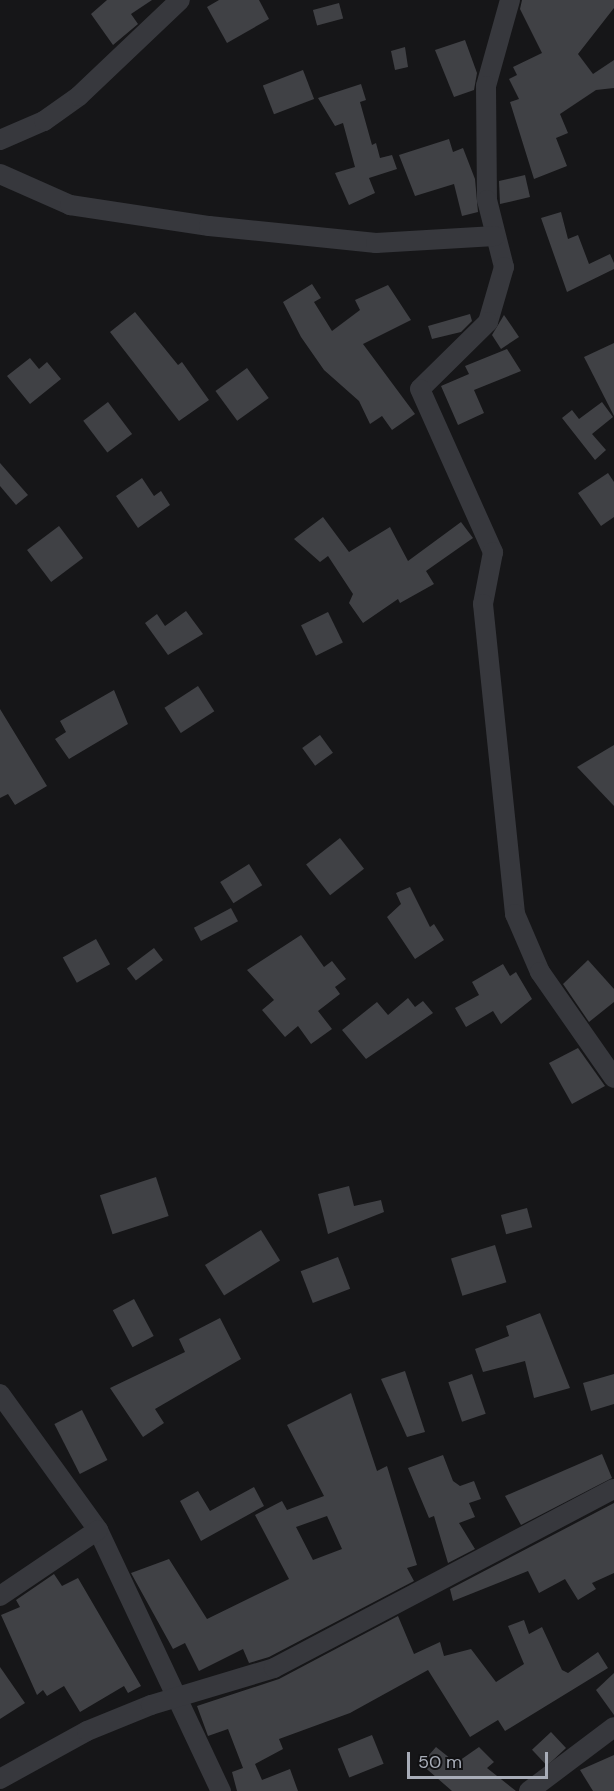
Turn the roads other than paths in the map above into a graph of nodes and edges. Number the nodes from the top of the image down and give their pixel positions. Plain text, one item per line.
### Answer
1 (510, 0) edge
2 (174, 2) edge
3 (0, 140) edge
4 (0, 174) edge
5 (495, 236) junction
6 (614, 1078) edge
7 (0, 1394) edge
8 (614, 1489) edge
9 (98, 1530) junction
10 (0, 1596) edge
11 (177, 1697) junction
12 (614, 1727) edge
13 (0, 1779) edge
14 (220, 1791) edge
15 (529, 1791) edge

1 - 5 street
2 - 3 street
4 - 5 street
5 - 6 street
7 - 9 street
8 - 11 street
9 - 10 street
9 - 11 street
11 - 13 street
11 - 14 street
12 - 15 street

